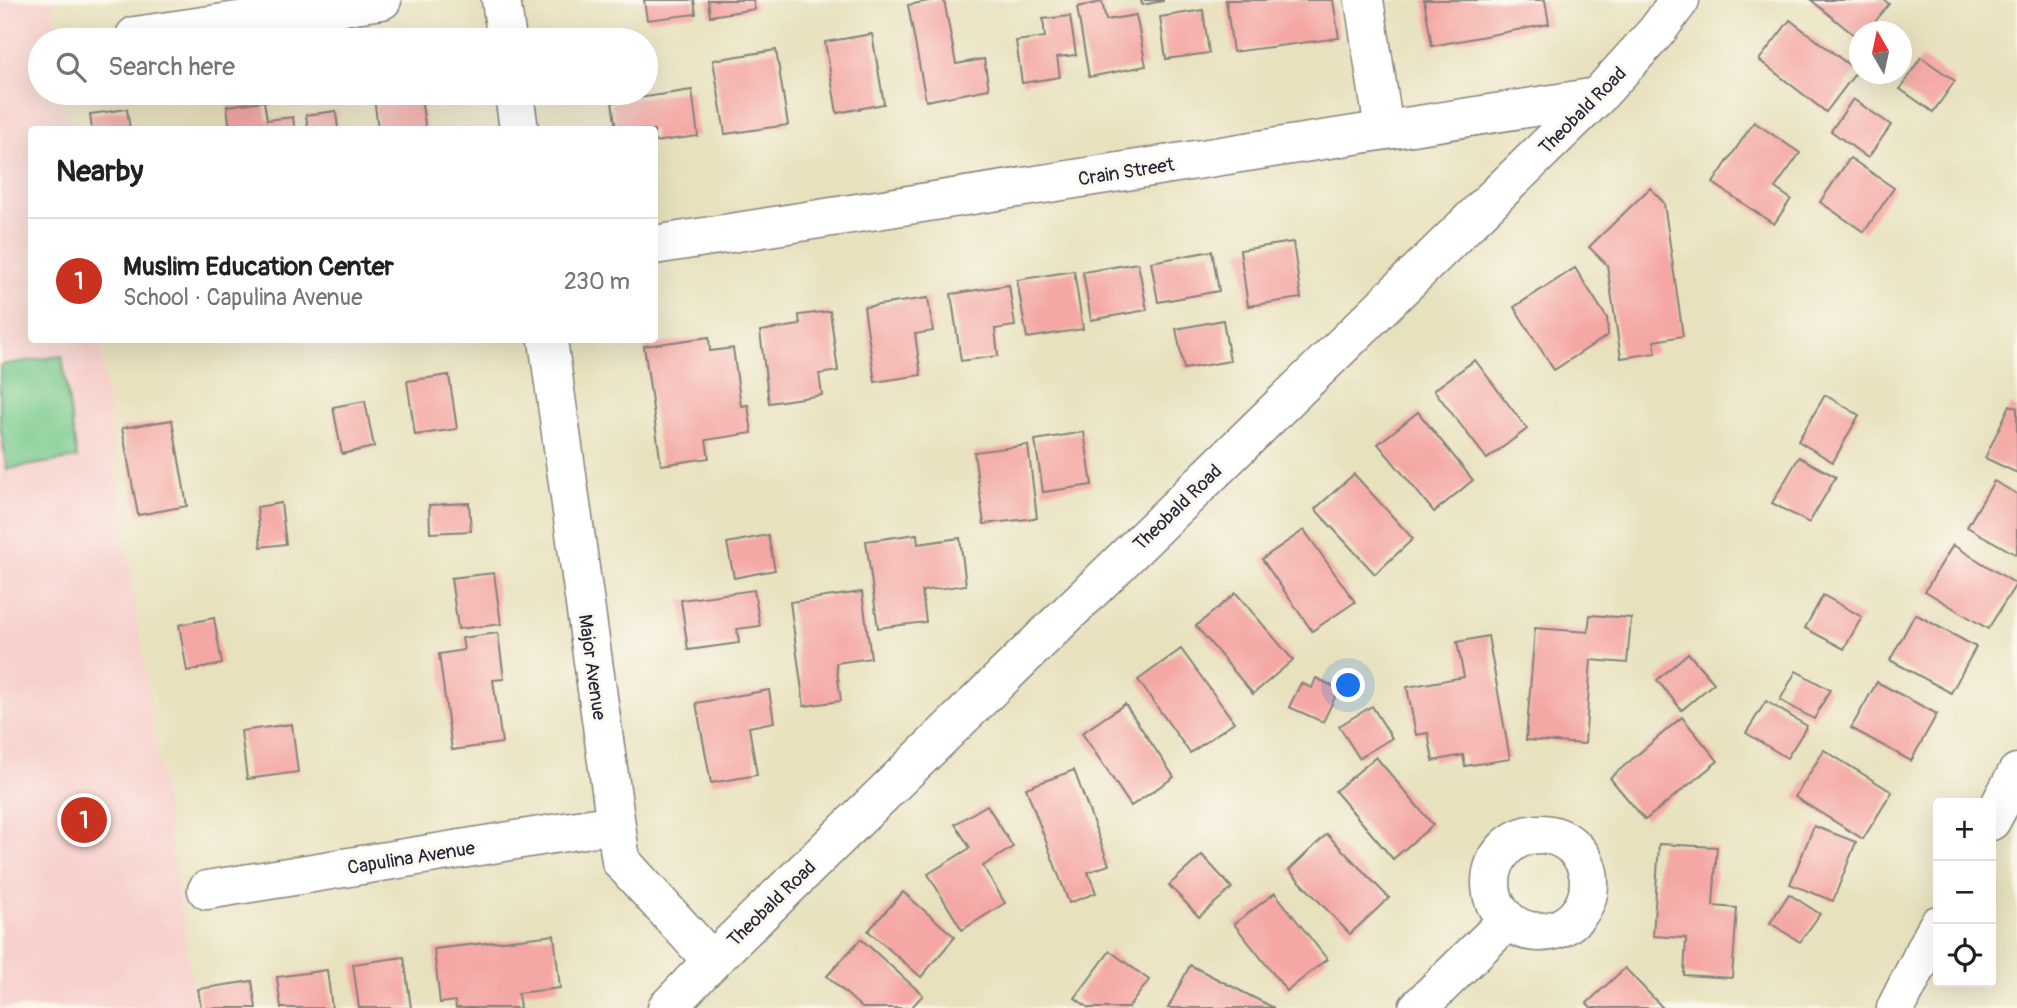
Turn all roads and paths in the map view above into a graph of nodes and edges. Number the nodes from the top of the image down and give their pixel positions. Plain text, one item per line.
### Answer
1 (382, 0) edge
2 (501, 0) edge
3 (1364, 0) edge
4 (1680, 0) edge
5 (1654, 16) edge
6 (190, 28) edge
7 (504, 28) edge
8 (1597, 97) junction
9 (516, 105) edge
10 (518, 126) edge
11 (1384, 131) junction
12 (658, 244) edge
13 (548, 343) edge
14 (2017, 773) edge
15 (1996, 812) edge
16 (615, 824) junction
17 (207, 890) dead end
18 (1508, 920) dead end
19 (1933, 935) edge
20 (712, 961) junction
21 (667, 1008) edge
22 (1418, 1008) edge
23 (1896, 1008) edge

1 - 6 street
2 - 7 street
3 - 11 street
4 - 5 street, Theobald Road
5 - 8 street, Theobald Road
8 - 11 street, Crain Street
8 - 20 street, Theobald Road
9 - 10 street
11 - 12 street, Crain Street
13 - 16 street, Major Avenue
14 - 15 street
16 - 17 street, Capulina Avenue
16 - 20 street, Major Avenue
18 - 22 street
19 - 23 street
20 - 21 street, Theobald Road

